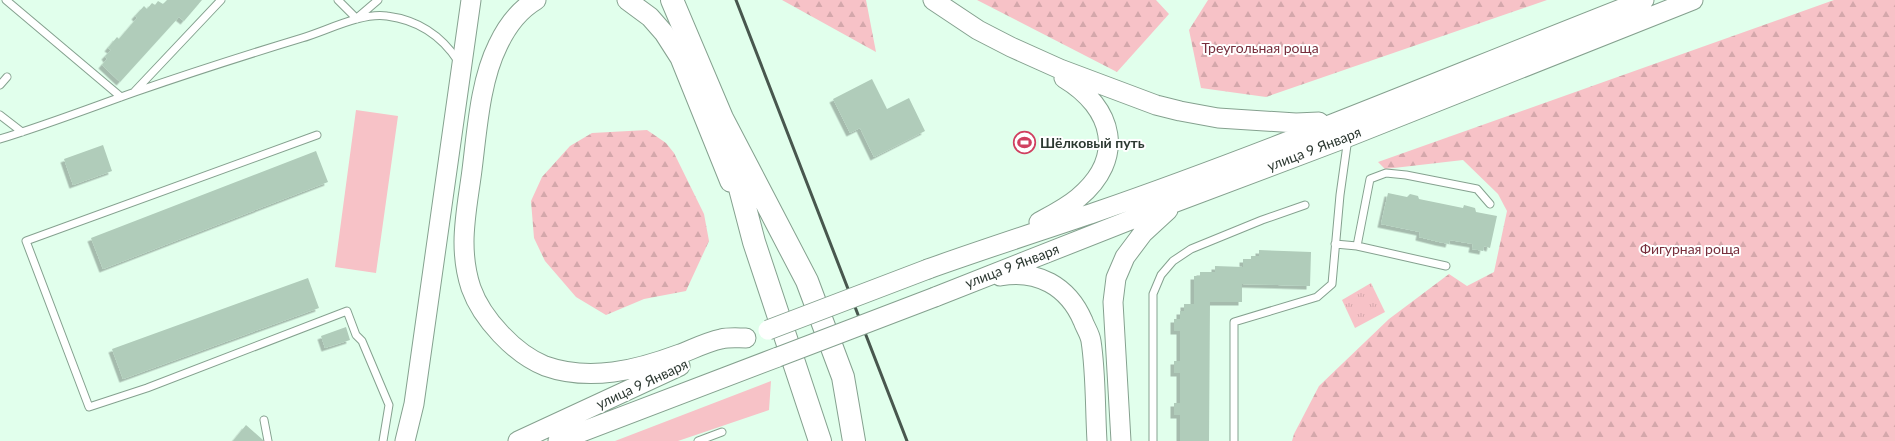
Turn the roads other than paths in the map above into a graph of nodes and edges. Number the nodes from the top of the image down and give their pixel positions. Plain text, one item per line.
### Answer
1 (6, 0) edge
2 (221, 0) edge
3 (338, 0) edge
4 (378, 0) edge
5 (471, 0) edge
6 (536, 0) edge
7 (627, 0) edge
8 (672, 0) edge
9 (933, 0) edge
10 (1644, 0) edge
11 (1693, 0) edge
12 (357, 19) junction
13 (1011, 47) junction
14 (462, 66) junction
15 (7, 77) dead end
16 (0, 85) edge
17 (134, 92) junction
18 (121, 97) junction
19 (0, 115) edge
20 (722, 118) junction
21 (1344, 128) junction
22 (22, 132) junction
23 (317, 135) dead end
24 (0, 139) edge
25 (1176, 202) junction
26 (1490, 204) dead end
27 (1305, 205) dead end
28 (754, 242) junction
29 (1001, 243) junction
30 (1335, 244) junction
31 (1357, 246) junction
32 (1446, 266) dead end
33 (977, 280) junction
34 (746, 338) junction
35 (264, 420) dead end
36 (722, 432) dead end
37 (567, 440) edge
38 (268, 441) edge
39 (383, 441) edge
40 (405, 441) edge
41 (518, 441) edge
42 (698, 441) edge
43 (820, 441) edge
44 (854, 441) edge
45 (1097, 441) edge
46 (1122, 441) edge
47 (1153, 441) edge
48 (1234, 441) edge

1 - 18 lane
2 - 17 lane
3 - 12 lane
4 - 12 lane
5 - 14 main road
6 - 34 main road
7 - 28 main road
8 - 20 highway
9 - 13 main road
10 - 21 main road, улица 9 Января
11 - 21 main road, улица 9 Января
12 - 14 lane
12 - 17 lane
13 - 21 main road
13 - 29 main road
14 - 40 main road
15 - 16 lane
17 - 18 lane
18 - 22 lane
19 - 22 lane
20 - 28 highway
20 - 44 highway
21 - 25 main road, улица 9 Января
21 - 29 main road, улица 9 Января
21 - 30 lane
22 - 24 lane
23 - 39 lane
25 - 33 main road, улица 9 Января
25 - 46 main road
26 - 31 lane
27 - 47 lane
28 - 43 highway
29 - 34 main road, улица 9 Января, bridge
30 - 31 lane
30 - 48 lane
31 - 32 lane
33 - 37 main road, улица 9 Января, bridge
33 - 45 main road
34 - 41 main road, улица 9 Января
35 - 38 lane
36 - 42 lane

